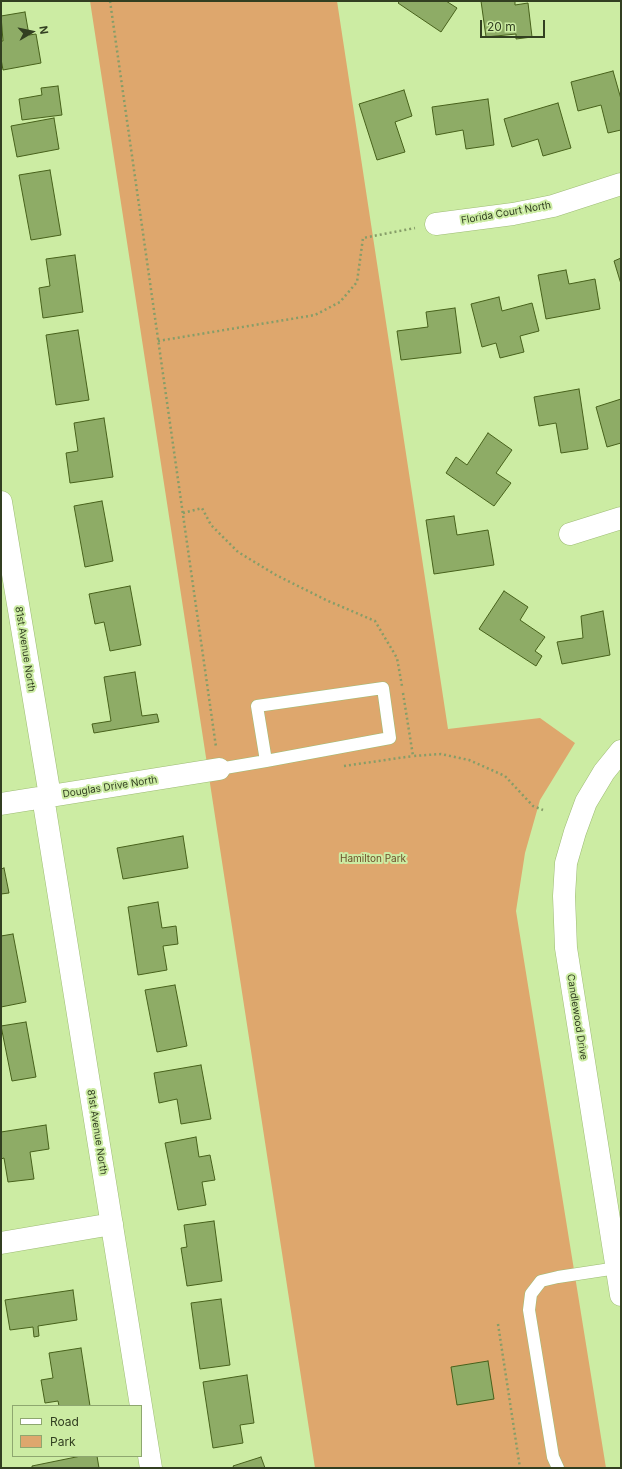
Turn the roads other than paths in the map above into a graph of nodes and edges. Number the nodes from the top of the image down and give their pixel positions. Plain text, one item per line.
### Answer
1 (621, 184) edge
2 (436, 224) road end
3 (1, 502) edge
4 (621, 518) edge
5 (570, 534) dead end
6 (621, 751) edge
7 (266, 761) junction
8 (219, 770) joint
9 (46, 797) junction
10 (1, 804) edge
11 (112, 1224) junction
12 (1, 1243) edge
13 (619, 1268) edge
14 (621, 1295) edge
15 (141, 1405) edge
16 (142, 1412) edge
17 (151, 1468) edge
18 (558, 1468) edge

1 - 2 street, Florida Court North
3 - 9 street, 81st Avenue North
4 - 5 street
6 - 13 street, Candlewood Drive
7 - 7 lane
7 - 8 lane
8 - 9 street, Douglas Drive North
9 - 10 street, Douglas Drive North
9 - 11 street, 81st Avenue North
11 - 12 street
11 - 15 street, 81st Avenue North
13 - 14 street, Candlewood Drive
13 - 18 lane
16 - 17 street, 81st Avenue North

